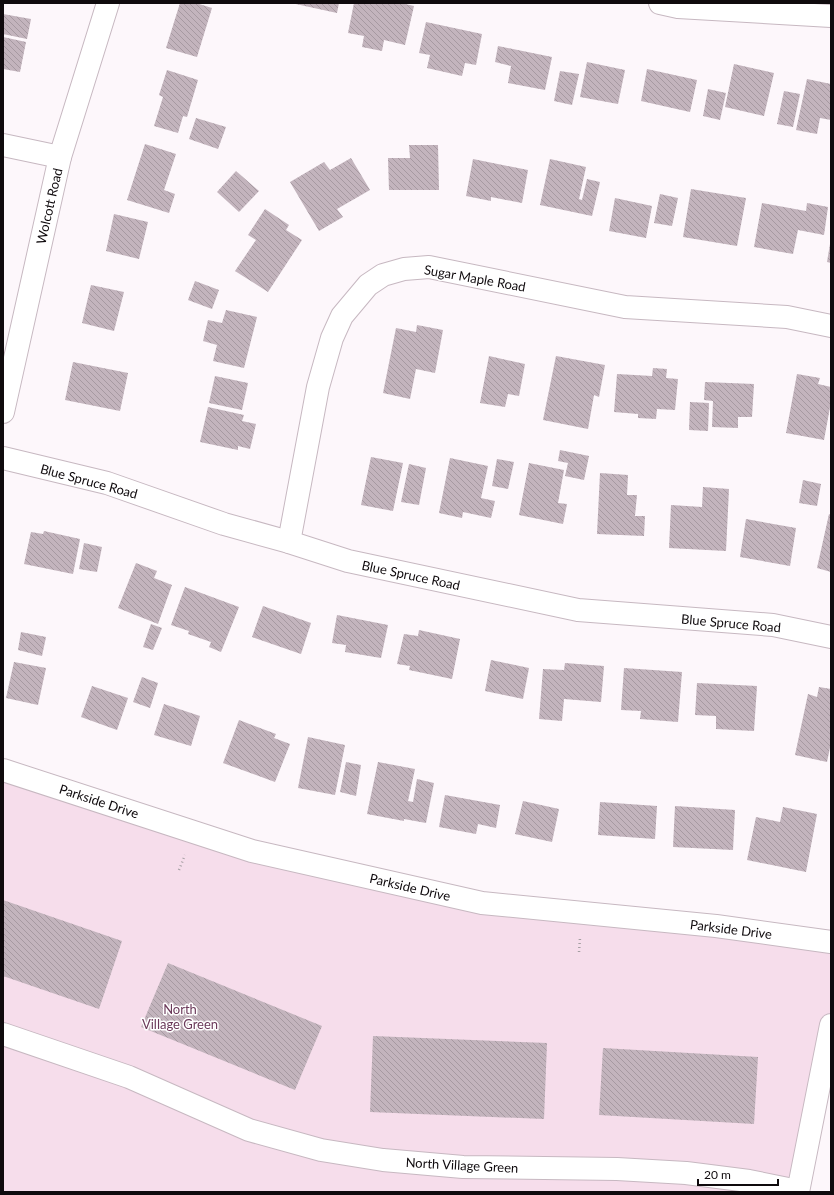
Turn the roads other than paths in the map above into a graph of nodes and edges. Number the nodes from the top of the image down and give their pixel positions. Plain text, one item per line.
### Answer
1 (108, 3) edge
2 (660, 3) edge
3 (831, 16) edge
4 (3, 145) edge
5 (60, 157) junction
6 (831, 326) edge
7 (3, 412) edge
8 (3, 458) edge
9 (289, 542) junction
10 (831, 637) edge
11 (3, 770) edge
12 (831, 942) edge
13 (831, 1025) edge
14 (3, 1034) edge
15 (798, 1192) edge

1 - 5 street, Wolcott Road
2 - 3 street
4 - 5 street
5 - 7 street, Wolcott Road
6 - 9 street, Sugar Maple Road
8 - 9 street, Blue Spruce Road
9 - 10 street, Blue Spruce Road
11 - 12 street, Parkside Drive
13 - 15 street
14 - 15 street, North Village Green

